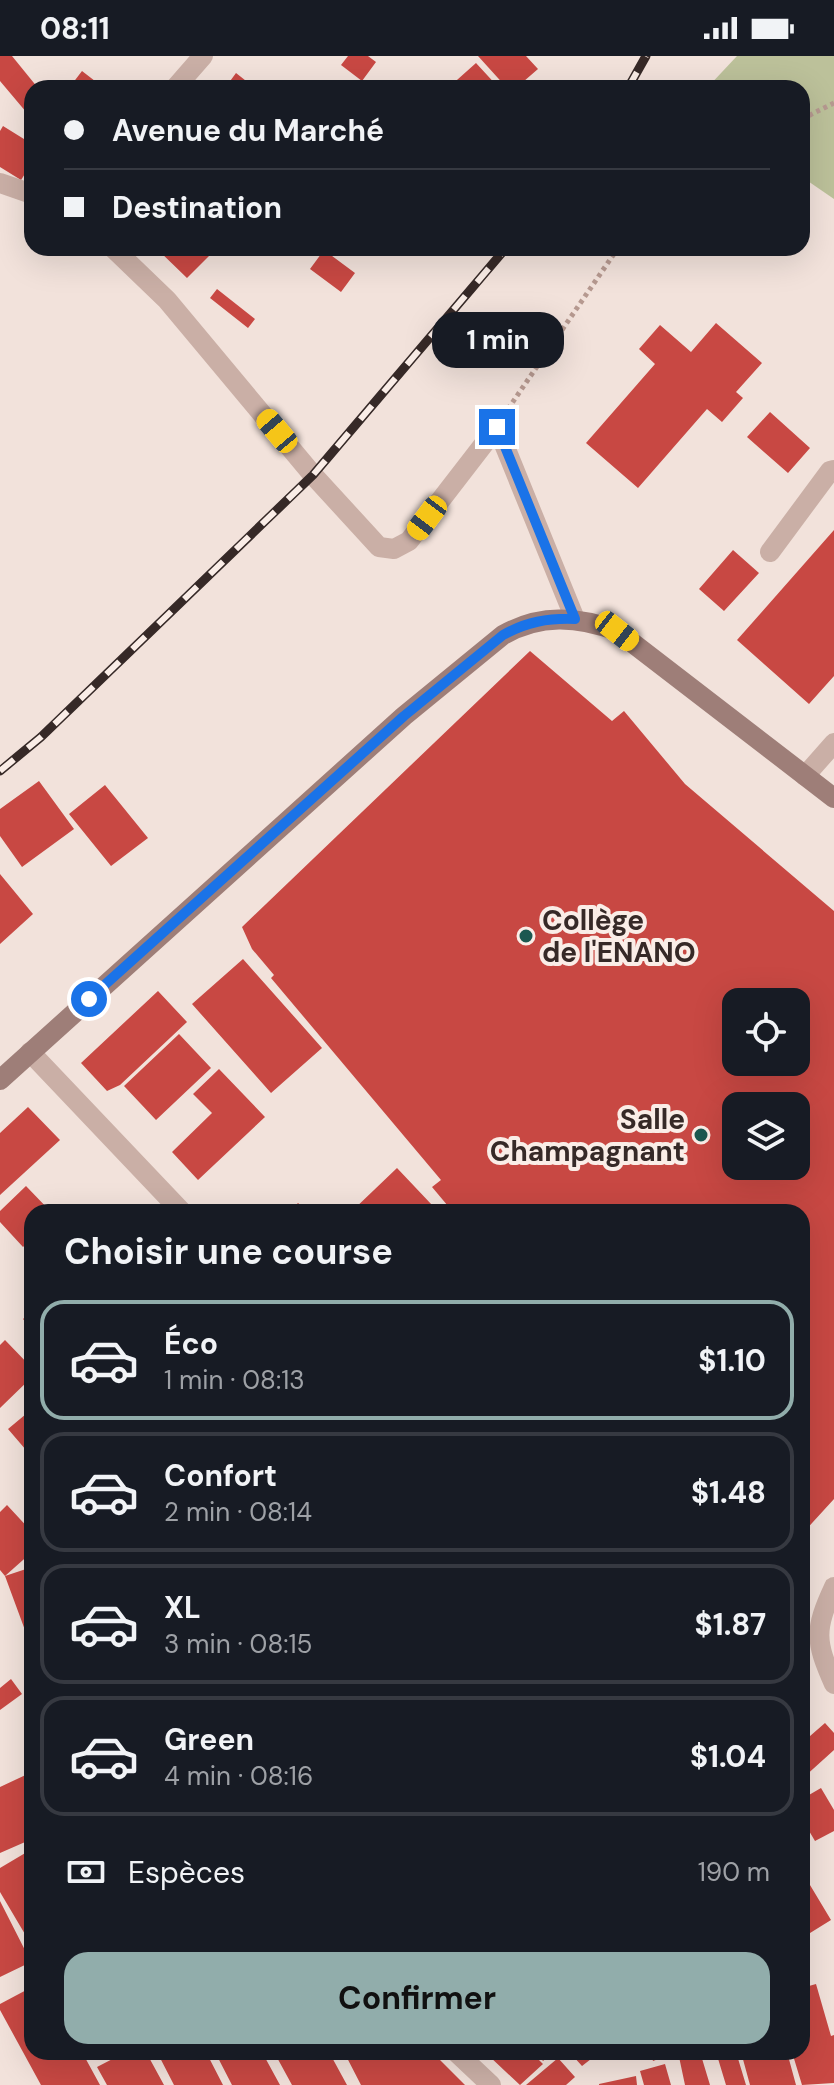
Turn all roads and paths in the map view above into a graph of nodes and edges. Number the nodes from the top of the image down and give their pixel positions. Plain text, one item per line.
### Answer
1 (203, 56) edge
2 (182, 80) edge
3 (834, 103) edge
4 (810, 115) edge
5 (0, 183) edge
6 (24, 191) edge
7 (121, 256) edge
8 (613, 256) edge
9 (497, 427) junction
10 (834, 470) edge
11 (770, 552) dead end
12 (575, 619) junction
13 (834, 743) edge
14 (805, 776) junction
15 (834, 798) edge
16 (30, 1052) junction
17 (0, 1080) edge
18 (174, 1204) edge
19 (834, 1587) edge
20 (834, 1684) edge
21 (464, 2060) edge
22 (491, 2085) edge

1 - 2 street
3 - 4 path
5 - 6 street
7 - 9 street
8 - 9 path
9 - 12 street
10 - 11 street
12 - 14 street
12 - 16 street
13 - 14 street
14 - 15 street
16 - 17 street
16 - 18 street
19 - 20 street
21 - 22 street

